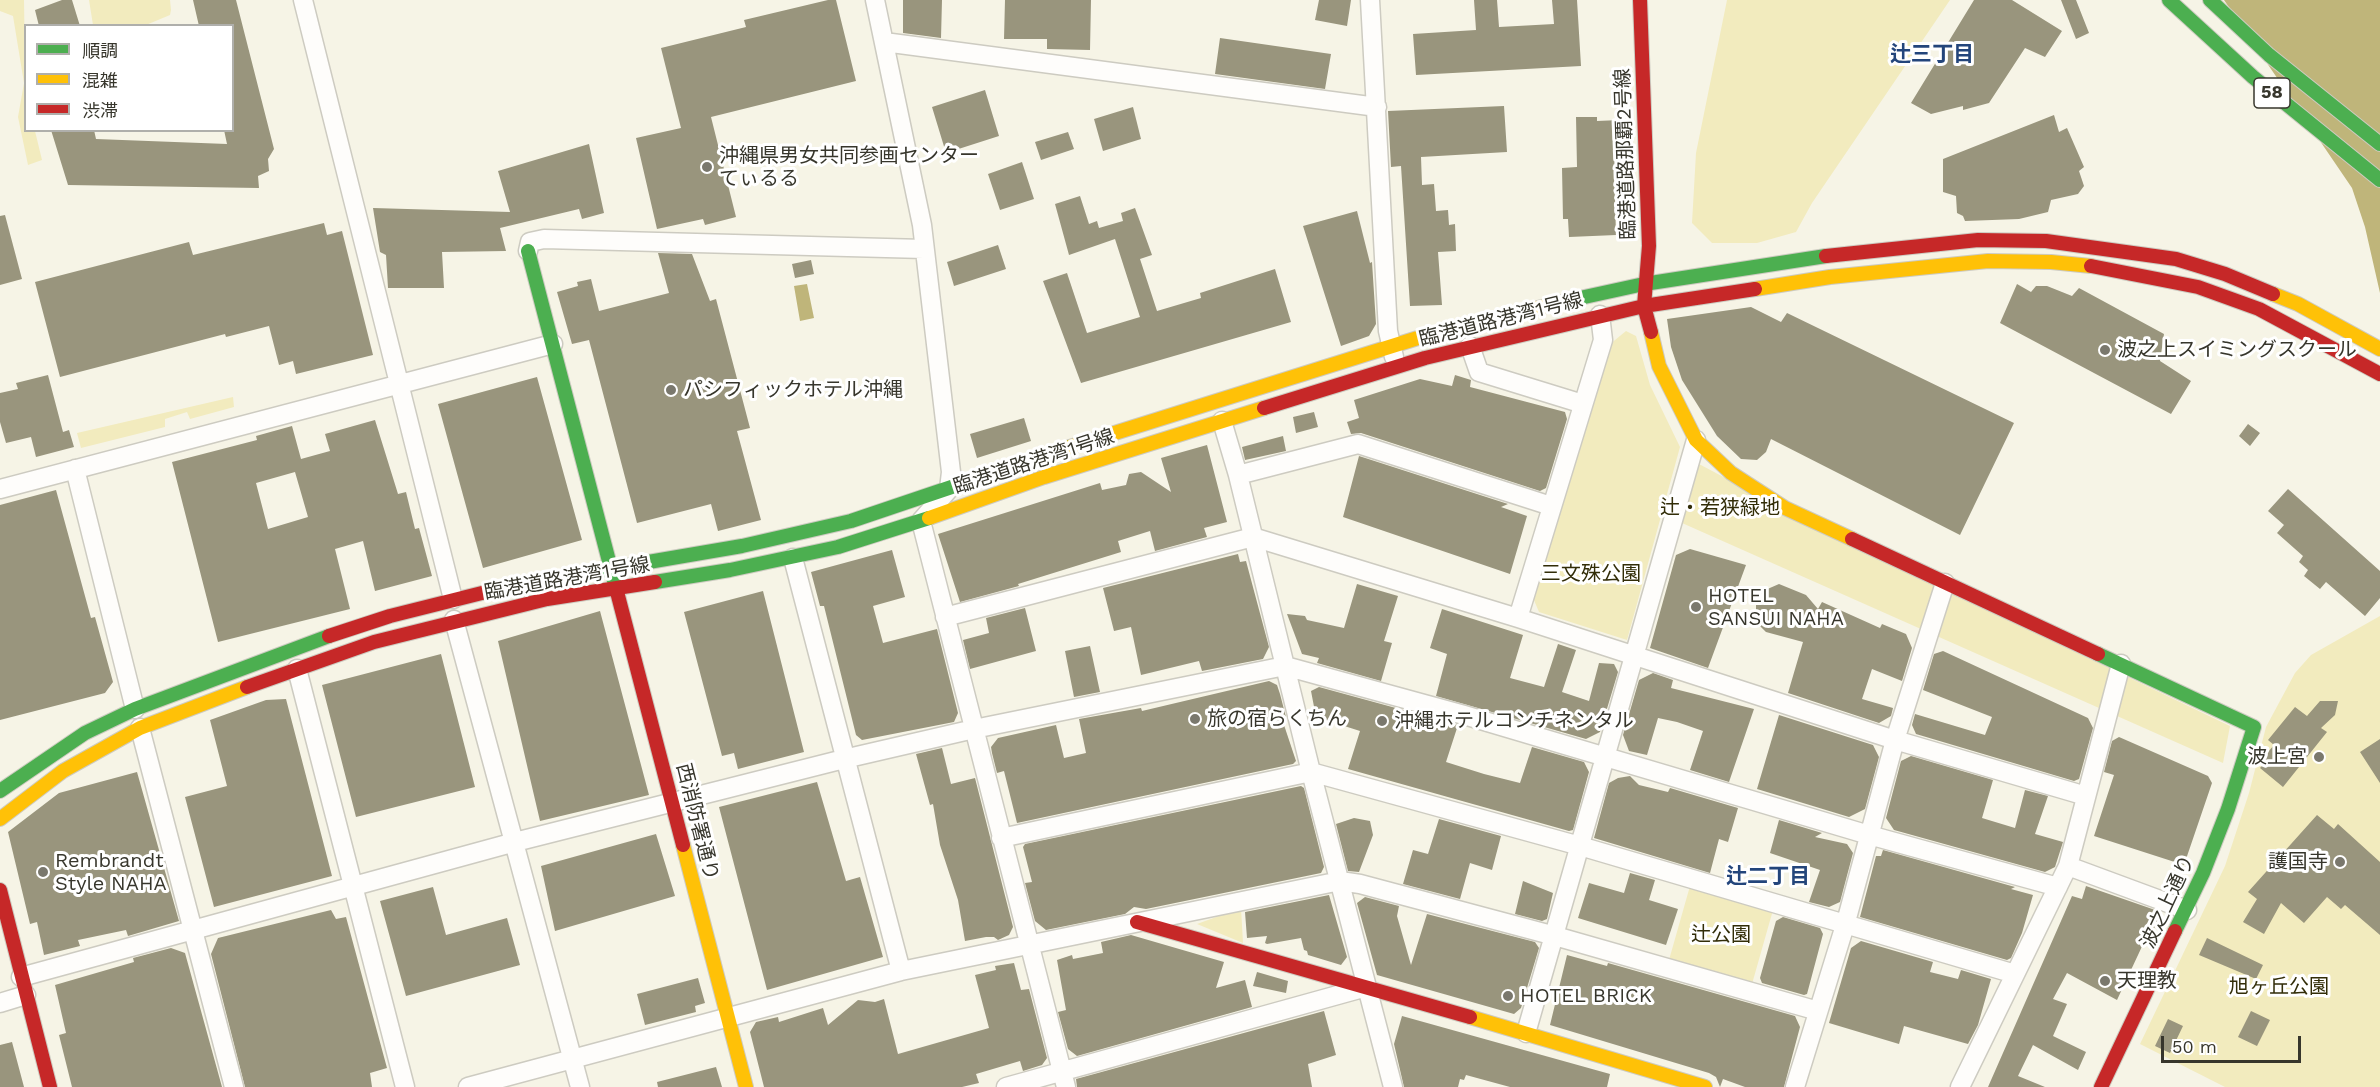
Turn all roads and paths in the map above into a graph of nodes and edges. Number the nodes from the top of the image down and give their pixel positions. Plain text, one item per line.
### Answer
1 (303, 0) edge
2 (875, 0) edge
3 (1370, 0) edge
4 (1640, 0) edge
5 (2169, 0) edge
6 (2210, 0) edge
7 (884, 42) junction
8 (1377, 107) junction
9 (2380, 144) edge
10 (2380, 180) edge
11 (924, 249) junction
12 (528, 251) joint
13 (1644, 284) junction
14 (1644, 306) junction
15 (1600, 315) junction
16 (553, 344) junction
17 (1470, 346) junction
18 (1391, 347) junction
19 (2380, 349) edge
20 (1398, 367) junction
21 (2380, 374) edge
22 (399, 384) junction
23 (1583, 404) junction
24 (1222, 421) junction
25 (1696, 440) junction
26 (75, 469) junction
27 (1238, 475) junction
28 (0, 489) edge
29 (949, 489) junction
30 (1551, 506) junction
31 (921, 521) junction
32 (1252, 537) junction
33 (793, 558) junction
34 (610, 568) junction
35 (1945, 583) junction
36 (616, 587) junction
37 (453, 599) junction
38 (945, 617) junction
39 (1518, 618) junction
40 (454, 620) junction
41 (1633, 657) junction
42 (2121, 664) junction
43 (1285, 666) junction
44 (297, 669) junction
45 (135, 709) junction
46 (140, 728) junction
47 (2254, 728) joint
48 (974, 729) junction
49 (1895, 740) junction
50 (1607, 758) junction
51 (844, 759) junction
52 (1311, 772) junction
53 (0, 791) edge
54 (2086, 796) junction
55 (672, 802) junction
56 (0, 819) edge
57 (1869, 835) junction
58 (1001, 838) junction
59 (515, 842) junction
60 (1581, 846) junction
61 (2068, 866) junction
62 (1340, 881) junction
63 (353, 886) junction
64 (2058, 886) junction
65 (0, 891) edge
66 (2187, 910) junction
67 (1137, 922) junction
68 (1846, 922) junction
69 (194, 928) junction
70 (1555, 936) junction
71 (1029, 946) junction
72 (901, 971) junction
73 (2015, 974) junction
74 (21, 977) junction
75 (1367, 987) junction
76 (26, 995) junction
77 (0, 1003) edge
78 (1818, 1011) junction
79 (728, 1017) junction
80 (1526, 1032) junction
81 (573, 1059) junction
82 (1064, 1080) edge
83 (1694, 1086) edge
84 (50, 1087) edge
85 (234, 1087) edge
86 (405, 1087) edge
87 (468, 1087) edge
88 (580, 1087) edge
89 (746, 1087) edge
90 (1006, 1087) edge
91 (1393, 1087) edge
92 (1795, 1087) edge
93 (1960, 1087) edge
94 (2101, 1087) edge

1 - 22 street
2 - 7 street
3 - 8 street
4 - 13 main road, 臨港道路那覇2号線
5 - 10 main road, 58
6 - 9 main road, 58
7 - 8 street
7 - 11 street
8 - 18 street
11 - 12 street
11 - 29 street
12 - 16 main road, 西消防署通り
13 - 14 main road, 臨港道路那覇2号線
13 - 18 main road, 臨港道路港湾1号線
13 - 19 main road, 臨港道路港湾1号線
14 - 15 main road, 臨港道路港湾1号線
14 - 21 main road, 臨港道路港湾1号線
14 - 25 main road, 臨港道路那覇2号線
15 - 17 main road, 臨港道路港湾1号線
15 - 23 street
16 - 22 street
16 - 34 main road, 西消防署通り
17 - 20 main road, 臨港道路港湾1号線
17 - 23 street
18 - 20 street
18 - 29 main road, 臨港道路港湾1号線
20 - 24 main road, 臨港道路港湾1号線
22 - 26 street
22 - 37 street
23 - 30 street
24 - 27 street
24 - 31 main road, 臨港道路港湾1号線
25 - 35 main road, 臨港道路那覇2号線
25 - 41 street
26 - 28 street
26 - 45 street
27 - 30 street
27 - 32 street
29 - 31 street
29 - 34 main road, 臨港道路港湾1号線
30 - 39 street
31 - 33 main road, 臨港道路港湾1号線
31 - 38 street
32 - 38 street
32 - 39 street
32 - 43 street
33 - 36 main road, 臨港道路港湾1号線
33 - 51 street
34 - 36 main road, 西消防署通り
34 - 37 main road, 臨港道路港湾1号線
35 - 42 main road, 臨港道路那覇2号線
35 - 49 street
36 - 40 main road, 臨港道路港湾1号線
36 - 55 main road, 西消防署通り
37 - 45 main road, 臨港道路港湾1号線
38 - 48 street
39 - 41 street
40 - 44 main road, 臨港道路港湾1号線
40 - 59 street
41 - 49 street
41 - 50 street
42 - 47 main road, 臨港道路那覇2号線
42 - 54 street
43 - 48 street
43 - 50 street
43 - 52 street
44 - 46 main road, 臨港道路港湾1号線
44 - 63 street
45 - 53 main road, 臨港道路港湾1号線
46 - 56 main road, 臨港道路港湾1号線
46 - 69 street
47 - 66 main road, 波之上通り
48 - 51 street
48 - 58 street
49 - 54 street
49 - 57 street
50 - 57 street
50 - 60 street
51 - 55 street
51 - 72 street
52 - 58 street
52 - 60 street
52 - 62 street
54 - 61 street
55 - 59 street
55 - 79 main road, 西消防署通り
57 - 64 street
57 - 68 street
58 - 71 street
59 - 63 street
59 - 81 street
60 - 68 street
60 - 70 street
61 - 64 street
61 - 66 street
62 - 67 street
62 - 70 street
62 - 75 street
63 - 69 street
63 - 86 street
64 - 73 street
65 - 74 main road
66 - 94 main road, 波之上通り
67 - 71 street
67 - 75 main road
68 - 73 street
68 - 78 street
69 - 74 street
69 - 85 street
70 - 78 street
70 - 80 street
71 - 72 street
71 - 82 street
72 - 79 street
73 - 93 street
74 - 76 main road
75 - 80 main road
75 - 82 street
75 - 91 street
76 - 77 street
76 - 84 main road
78 - 92 street
79 - 81 street
79 - 89 main road, 西消防署通り
80 - 83 main road
81 - 87 street
81 - 88 street
82 - 90 street

